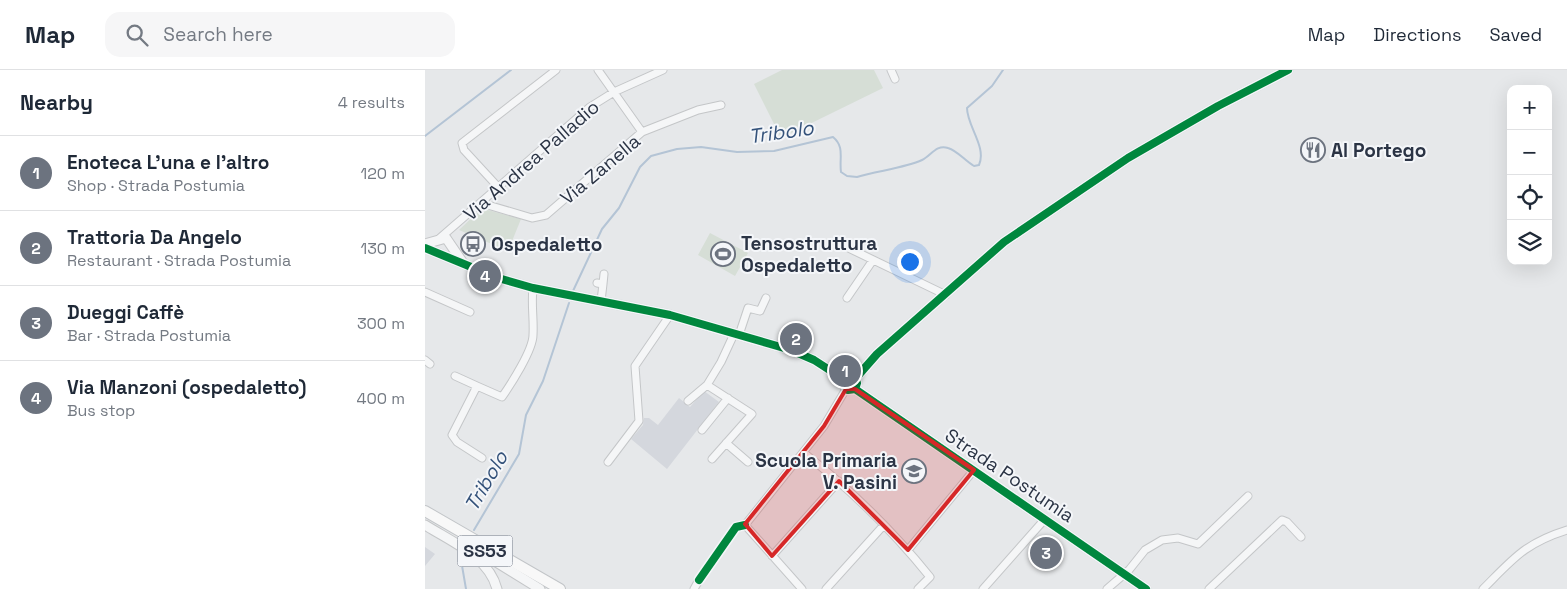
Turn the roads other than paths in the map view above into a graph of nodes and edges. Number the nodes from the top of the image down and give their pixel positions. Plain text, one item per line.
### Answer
1 (556, 70) edge
2 (598, 70) edge
3 (663, 70) edge
4 (891, 70) edge
5 (1288, 70) edge
6 (895, 79) dead end
7 (614, 92) junction
8 (721, 105) dead end
9 (642, 132) junction
10 (499, 188) junction
11 (481, 202) junction
12 (454, 227) junction
13 (439, 239) junction
14 (837, 242) dead end
15 (425, 244) edge
16 (451, 244) junction
17 (425, 248) edge
18 (440, 254) junction
19 (873, 260) junction
20 (465, 265) junction
21 (604, 274) dead end
22 (533, 288) junction
23 (425, 292) edge
24 (946, 295) junction
25 (766, 298) dead end
26 (847, 298) dead end
27 (601, 301) junction
28 (470, 312) dead end
29 (670, 316) junction
30 (737, 334) junction
31 (455, 376) dead end
32 (850, 384) junction
33 (707, 385) junction
34 (477, 386) junction
35 (728, 398) junction
36 (688, 401) dead end
37 (702, 430) dead end
38 (726, 444) junction
39 (804, 453) junction
40 (482, 458) dead end
41 (712, 459) dead end
42 (608, 462) dead end
43 (748, 462) dead end
44 (974, 470) junction
45 (839, 481) junction
46 (1248, 496) dead end
47 (425, 511) edge
48 (1045, 519) junction
49 (425, 526) edge
50 (883, 526) junction
51 (1567, 530) edge
52 (1301, 537) dead end
53 (467, 540) junction
54 (908, 550) junction
55 (501, 554) junction
56 (772, 556) junction
57 (1124, 574) junction
58 (699, 580) dead end
59 (497, 589) edge
60 (540, 589) edge
61 (547, 589) edge
62 (554, 589) edge
63 (560, 589) edge
64 (694, 589) edge
65 (803, 589) edge
66 (827, 589) edge
67 (918, 589) edge
68 (983, 589) edge
69 (1107, 589) edge
70 (1146, 589) edge
71 (1209, 589) edge
72 (1483, 589) edge

1 - 10 street
2 - 7 street
3 - 7 street, Via Andrea Palladio
4 - 6 street
5 - 24 street
7 - 9 street
7 - 10 street, Via Andrea Palladio
8 - 9 street, Via Zanella
9 - 11 street, Via Zanella
10 - 11 street, Via Andrea Palladio
11 - 12 street, Via Andrea Palladio
12 - 13 street, Via Andrea Palladio
12 - 16 street, Via Andrea Palladio
13 - 15 street
13 - 16 street
13 - 18 street
14 - 19 street
16 - 18 street
16 - 20 street
17 - 18 street, Strada Postumia
18 - 20 street, Strada Postumia
19 - 24 street
19 - 26 street
20 - 22 street, Strada Postumia
21 - 27 street
22 - 27 street, Strada Postumia
22 - 34 street
23 - 28 street
24 - 32 street
25 - 30 street
27 - 29 street, Strada Postumia
29 - 30 street, Strada Postumia
29 - 42 street
30 - 32 street, Strada Postumia
30 - 33 street
31 - 34 street
32 - 39 street
32 - 44 street, Strada Postumia
33 - 35 street
33 - 36 street
34 - 40 street
35 - 37 street
35 - 38 street
38 - 41 street
38 - 43 street
39 - 45 street
39 - 56 street
44 - 48 street, Strada Postumia
44 - 54 street
45 - 50 street
45 - 56 street
46 - 57 street
47 - 53 main road, SS53
47 - 55 main road
48 - 57 street, Strada Postumia
48 - 68 street, Strada Postumia
49 - 59 street
50 - 54 street
50 - 66 street
51 - 72 street
52 - 71 street
53 - 60 street
53 - 61 main road, SS53
54 - 67 street
55 - 62 street
55 - 63 main road
56 - 65 street
57 - 69 street
57 - 70 street, Strada Postumia
58 - 64 street

